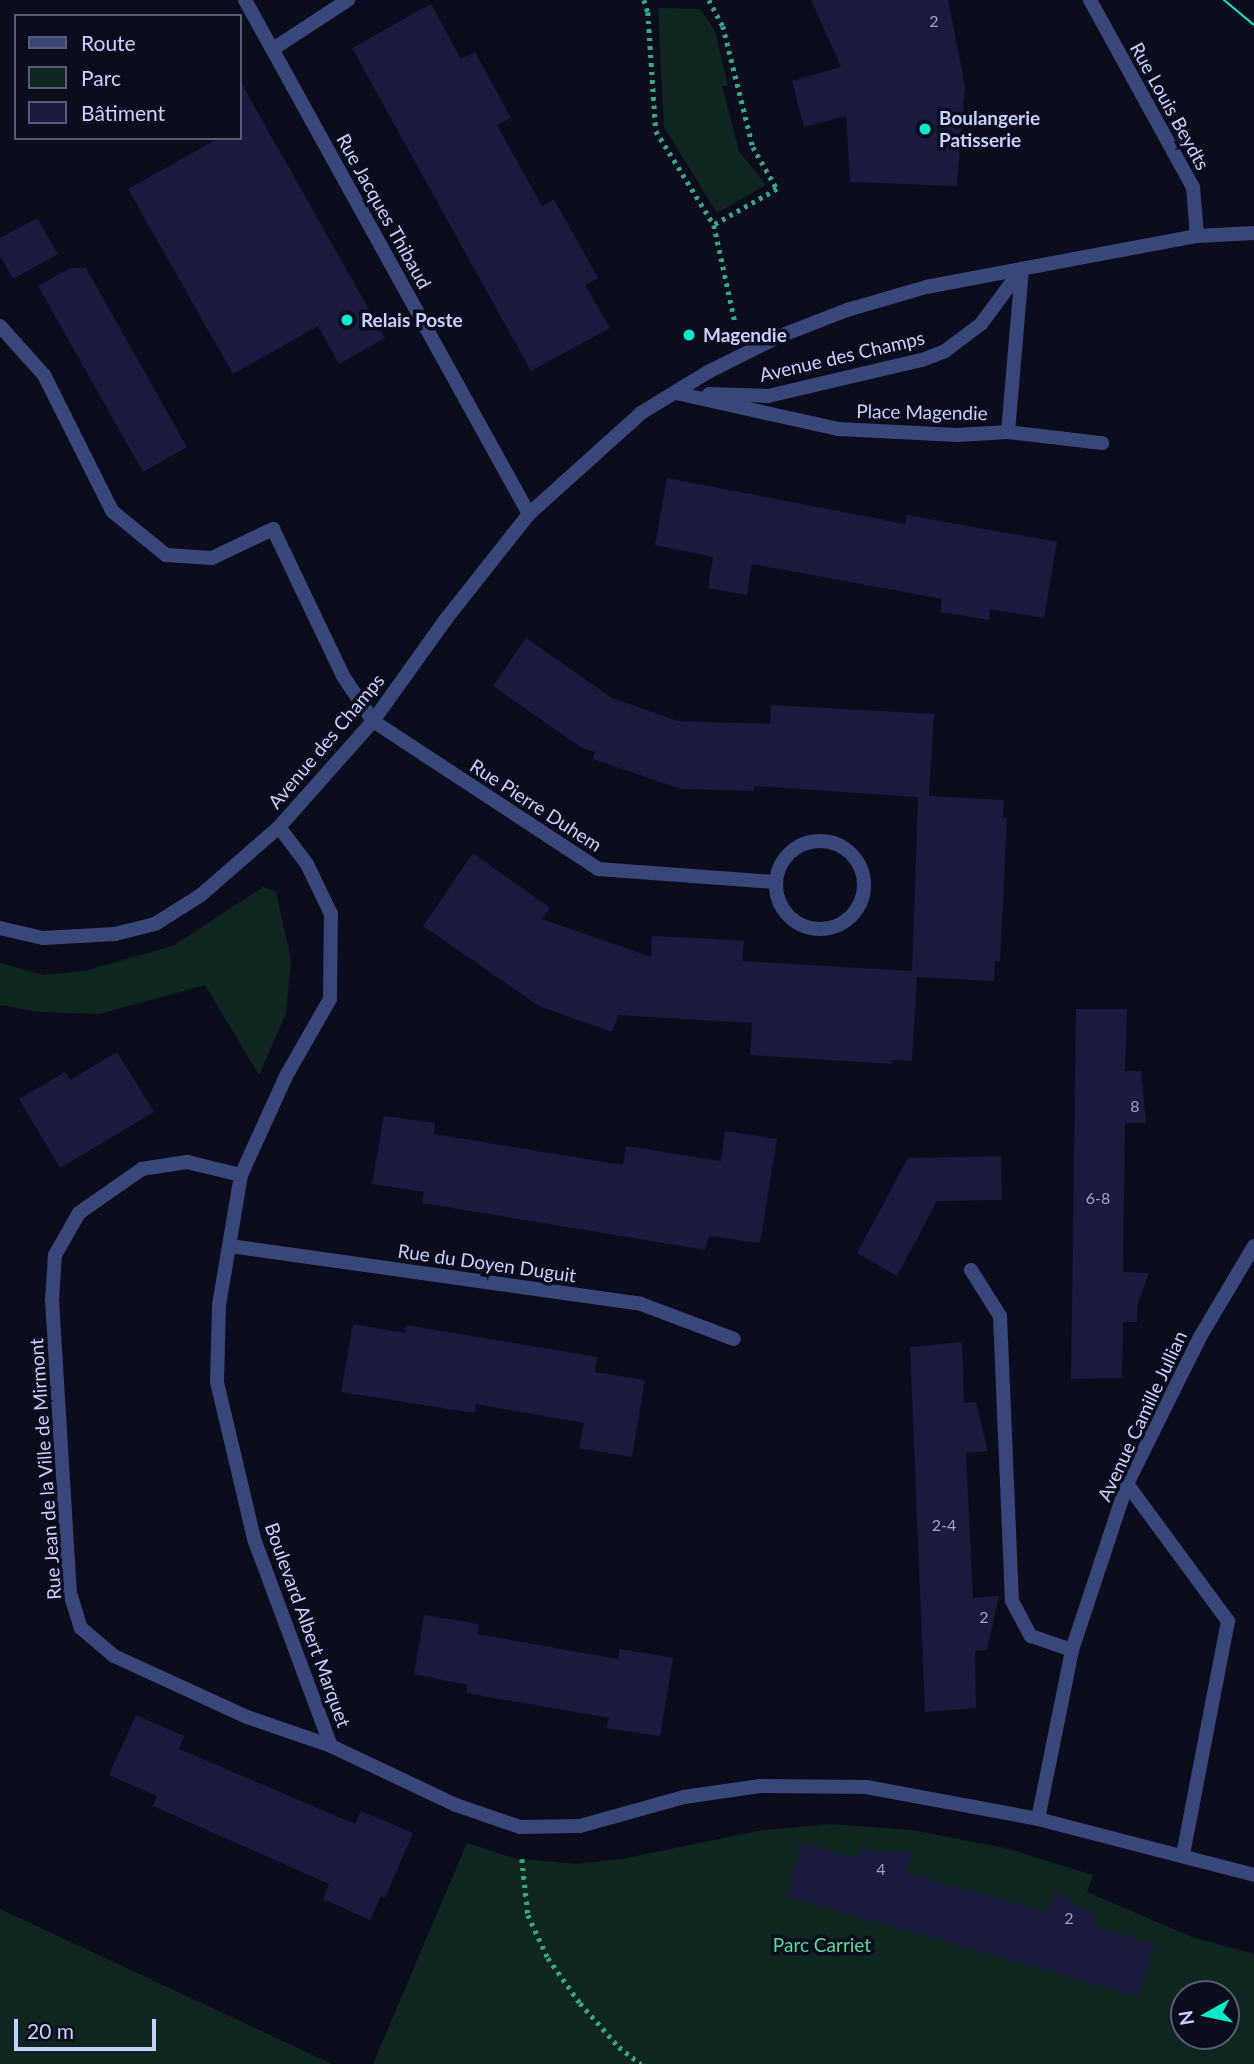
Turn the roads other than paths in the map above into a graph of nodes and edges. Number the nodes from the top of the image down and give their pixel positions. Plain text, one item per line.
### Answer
1 (245, 0) edge
2 (348, 0) edge
3 (1090, 0) edge
4 (273, 49) junction
5 (1254, 233) edge
6 (1197, 236) junction
7 (1022, 269) junction
8 (0, 326) edge
9 (676, 393) junction
10 (1008, 432) junction
11 (1102, 443) dead end
12 (529, 514) junction
13 (373, 721) junction
14 (279, 827) junction
15 (776, 882) junction
16 (0, 928) edge
17 (241, 1175) junction
18 (230, 1246) junction
19 (1254, 1246) edge
20 (971, 1270) dead end
21 (734, 1339) dead end
22 (1128, 1484) junction
23 (1072, 1650) junction
24 (331, 1746) junction
25 (1038, 1819) junction
26 (1183, 1855) junction
27 (1254, 1875) edge

1 - 4 street, Rue Jacques Thibaud
2 - 4 street
3 - 6 street, Rue Louis Beydts
4 - 12 street, Rue Jacques Thibaud
5 - 6 street, Avenue des Champs
6 - 7 street, Avenue des Champs
7 - 9 street, Avenue des Champs
7 - 9 street, Avenue des Champs
7 - 10 street, Place Magendie
8 - 13 street
9 - 10 street, Place Magendie
9 - 12 street, Avenue des Champs
10 - 11 street
12 - 13 street, Avenue des Champs
13 - 14 street, Avenue des Champs
13 - 15 street, Rue Pierre Duhem
14 - 16 street, Avenue des Champs
14 - 17 street, Boulevard Albert Marquet
15 - 15 street
17 - 18 street, Boulevard Albert Marquet
17 - 24 street, Rue Jean de la Ville de Mirmont
18 - 21 street, Rue du Doyen Duguit
18 - 24 street, Boulevard Albert Marquet
19 - 22 street, Avenue Camille Jullian
20 - 23 street
22 - 23 street, Avenue Camille Jullian
22 - 26 street
23 - 25 street, Avenue Camille Jullian
24 - 25 street, Boulevard Albert Marquet
25 - 26 street, Boulevard Albert Marquet
26 - 27 street, Boulevard Albert Marquet

